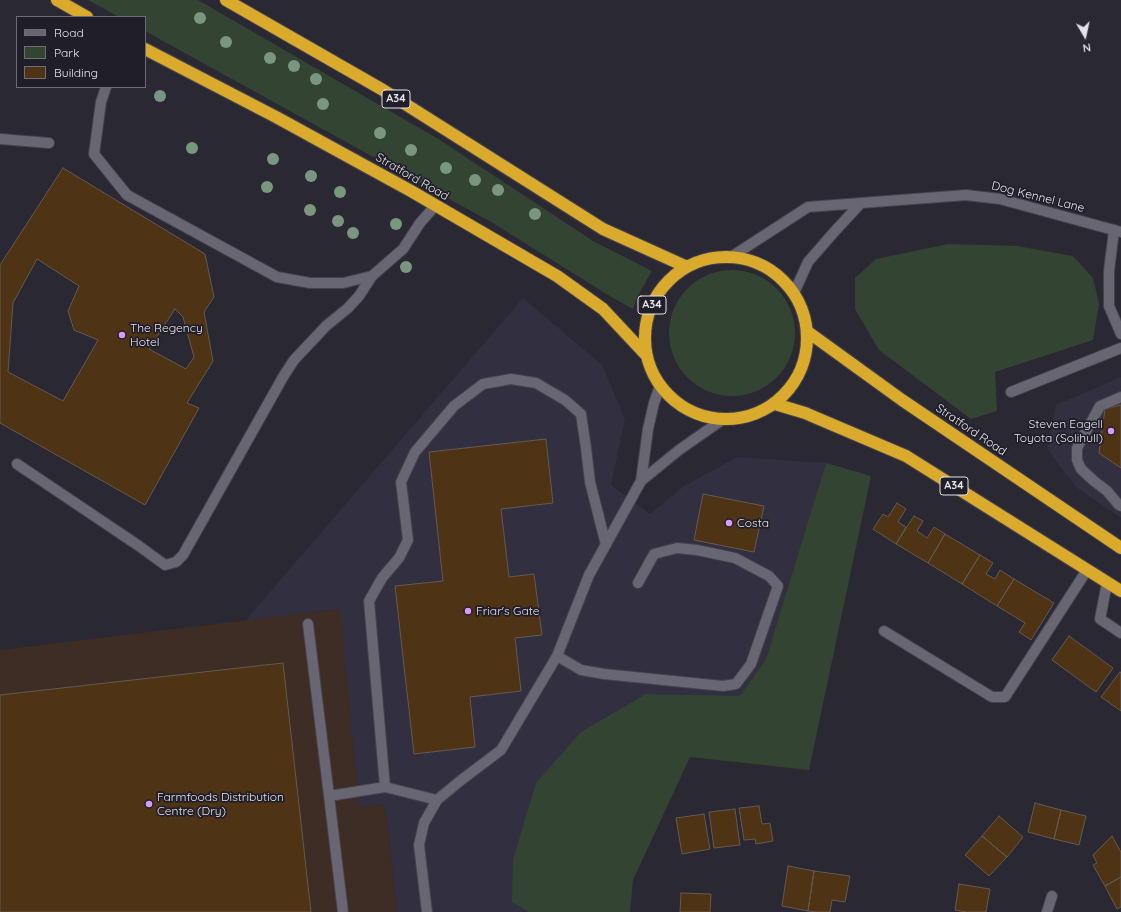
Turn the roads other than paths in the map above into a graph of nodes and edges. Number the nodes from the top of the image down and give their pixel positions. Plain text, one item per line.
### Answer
1 (57, 0) edge
2 (226, 0) edge
3 (85, 16) edge
4 (146, 50) edge
5 (106, 88) edge
6 (0, 139) edge
7 (49, 143) dead end
8 (860, 204) junction
9 (434, 206) junction
10 (1117, 231) edge
11 (731, 257) junction
12 (687, 266) junction
13 (372, 276) junction
14 (794, 293) junction
15 (808, 332) junction
16 (1121, 334) edge
17 (1121, 348) edge
18 (647, 356) junction
19 (660, 386) junction
20 (1011, 392) dead end
21 (1121, 397) edge
22 (775, 404) junction
23 (722, 420) junction
24 (17, 464) dead end
25 (641, 481) junction
26 (1121, 506) edge
27 (606, 544) junction
28 (1121, 548) edge
29 (1087, 570) junction
30 (1107, 582) junction
31 (638, 583) dead end
32 (1121, 591) edge
33 (308, 624) dead end
34 (884, 631) dead end
35 (1121, 633) edge
36 (557, 656) junction
37 (385, 787) junction
38 (329, 796) junction
39 (437, 800) junction
40 (1052, 896) dead end
41 (343, 912) edge
42 (427, 912) edge
43 (1047, 912) edge

1 - 3 highway
2 - 12 highway, A34
4 - 9 highway, Stratford Road / A34
5 - 13 street
6 - 7 street
8 - 10 street, Dog Kennel Lane
8 - 11 street, Dog Kennel Lane
8 - 14 street
9 - 13 street
9 - 18 highway, Stratford Road / A34
10 - 16 street, Dog Kennel Lane
11 - 12 highway, A34
11 - 14 highway, A34
12 - 18 highway, A34
13 - 24 street
14 - 15 highway, A34
15 - 22 highway, A34
15 - 28 highway, Stratford Road
17 - 20 street
18 - 19 highway, A34
19 - 23 highway, A34
19 - 25 street
21 - 26 street
22 - 23 highway, A34
22 - 29 highway, A34
23 - 25 street
25 - 27 street
27 - 36 street
27 - 37 street
29 - 30 highway, A34
29 - 34 street
30 - 32 highway, A34
30 - 35 street
31 - 36 street
33 - 38 street
36 - 39 street
37 - 38 street
37 - 39 street
38 - 41 street
39 - 42 street
40 - 43 street

